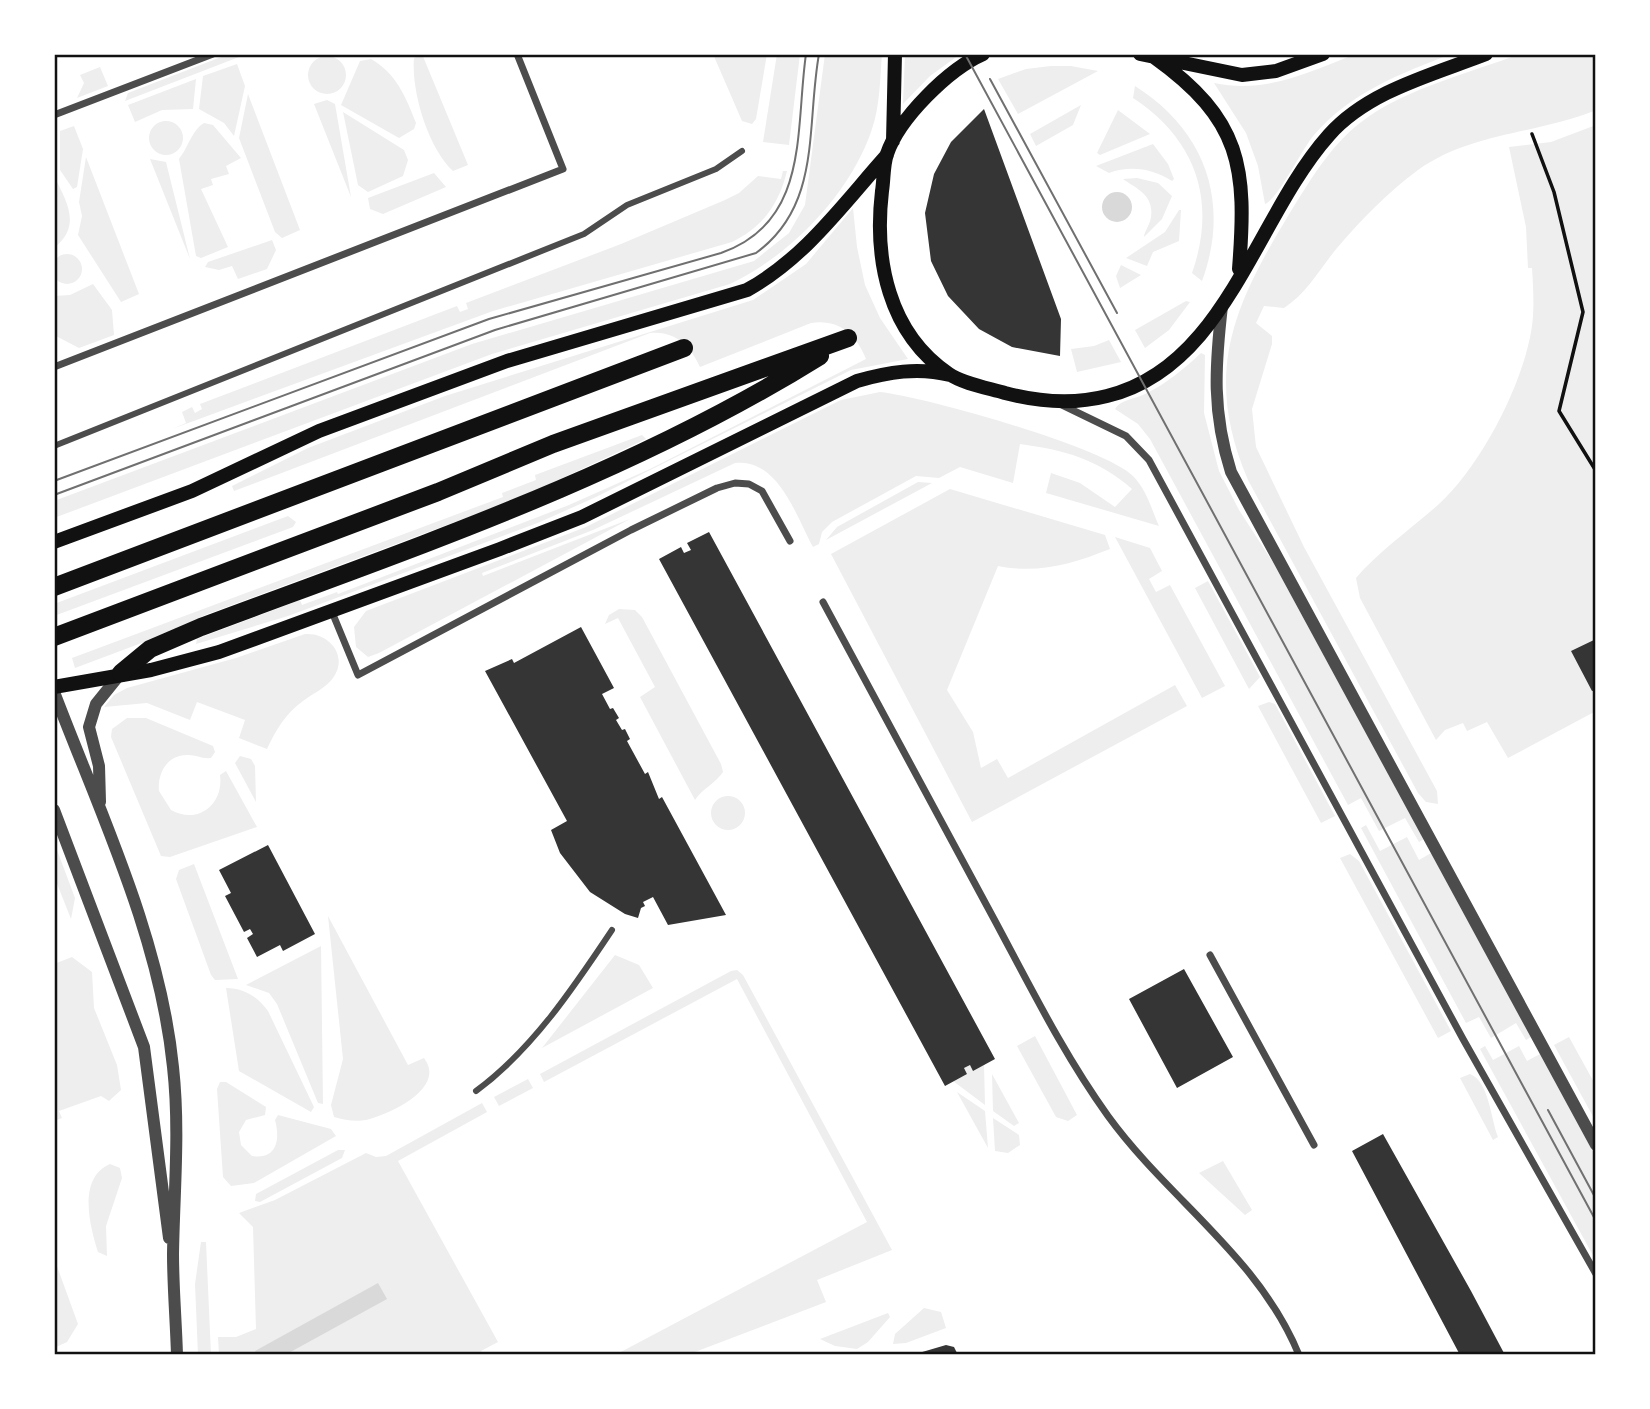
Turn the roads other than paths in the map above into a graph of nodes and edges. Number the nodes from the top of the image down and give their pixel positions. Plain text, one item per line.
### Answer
1 (213, 54) edge
2 (517, 54) edge
3 (895, 54) edge
4 (983, 54) edge
5 (1323, 54) edge
6 (1486, 54) edge
7 (1147, 56) edge
8 (54, 115) edge
9 (893, 141) junction
10 (742, 151) dead end
11 (887, 155) junction
12 (1239, 274) junction
13 (1222, 305) junction
14 (684, 348) dead end
15 (54, 368) edge
16 (950, 375) junction
17 (1055, 402) junction
18 (54, 446) edge
19 (790, 541) dead end
20 (54, 542) edge
21 (54, 587) edge
22 (823, 602) dead end
23 (332, 612) junction
24 (54, 637) edge
25 (121, 673) junction
26 (54, 690) edge
27 (54, 810) edge
28 (100, 813) junction
29 (612, 929) dead end
30 (1210, 955) dead end
31 (476, 1091) dead end
32 (1314, 1144) dead end
33 (1596, 1145) edge
34 (173, 1256) junction
35 (1596, 1274) edge
36 (177, 1355) edge
37 (1299, 1355) edge

1 - 8 street
2 - 15 street
3 - 9 main road
4 - 9 main road
5 - 7 main road
6 - 12 main road
7 - 12 main road
9 - 11 main road
10 - 18 street
11 - 16 main road
11 - 20 main road
12 - 13 main road
13 - 17 main road
13 - 33 street
14 - 21 main road
16 - 17 main road
16 - 23 main road
17 - 35 street
19 - 23 street
22 - 37 street
23 - 25 main road
24 - 25 main road
25 - 26 main road
25 - 28 street
26 - 28 street
27 - 34 street
28 - 34 street
29 - 31 street
30 - 32 street
34 - 36 street

